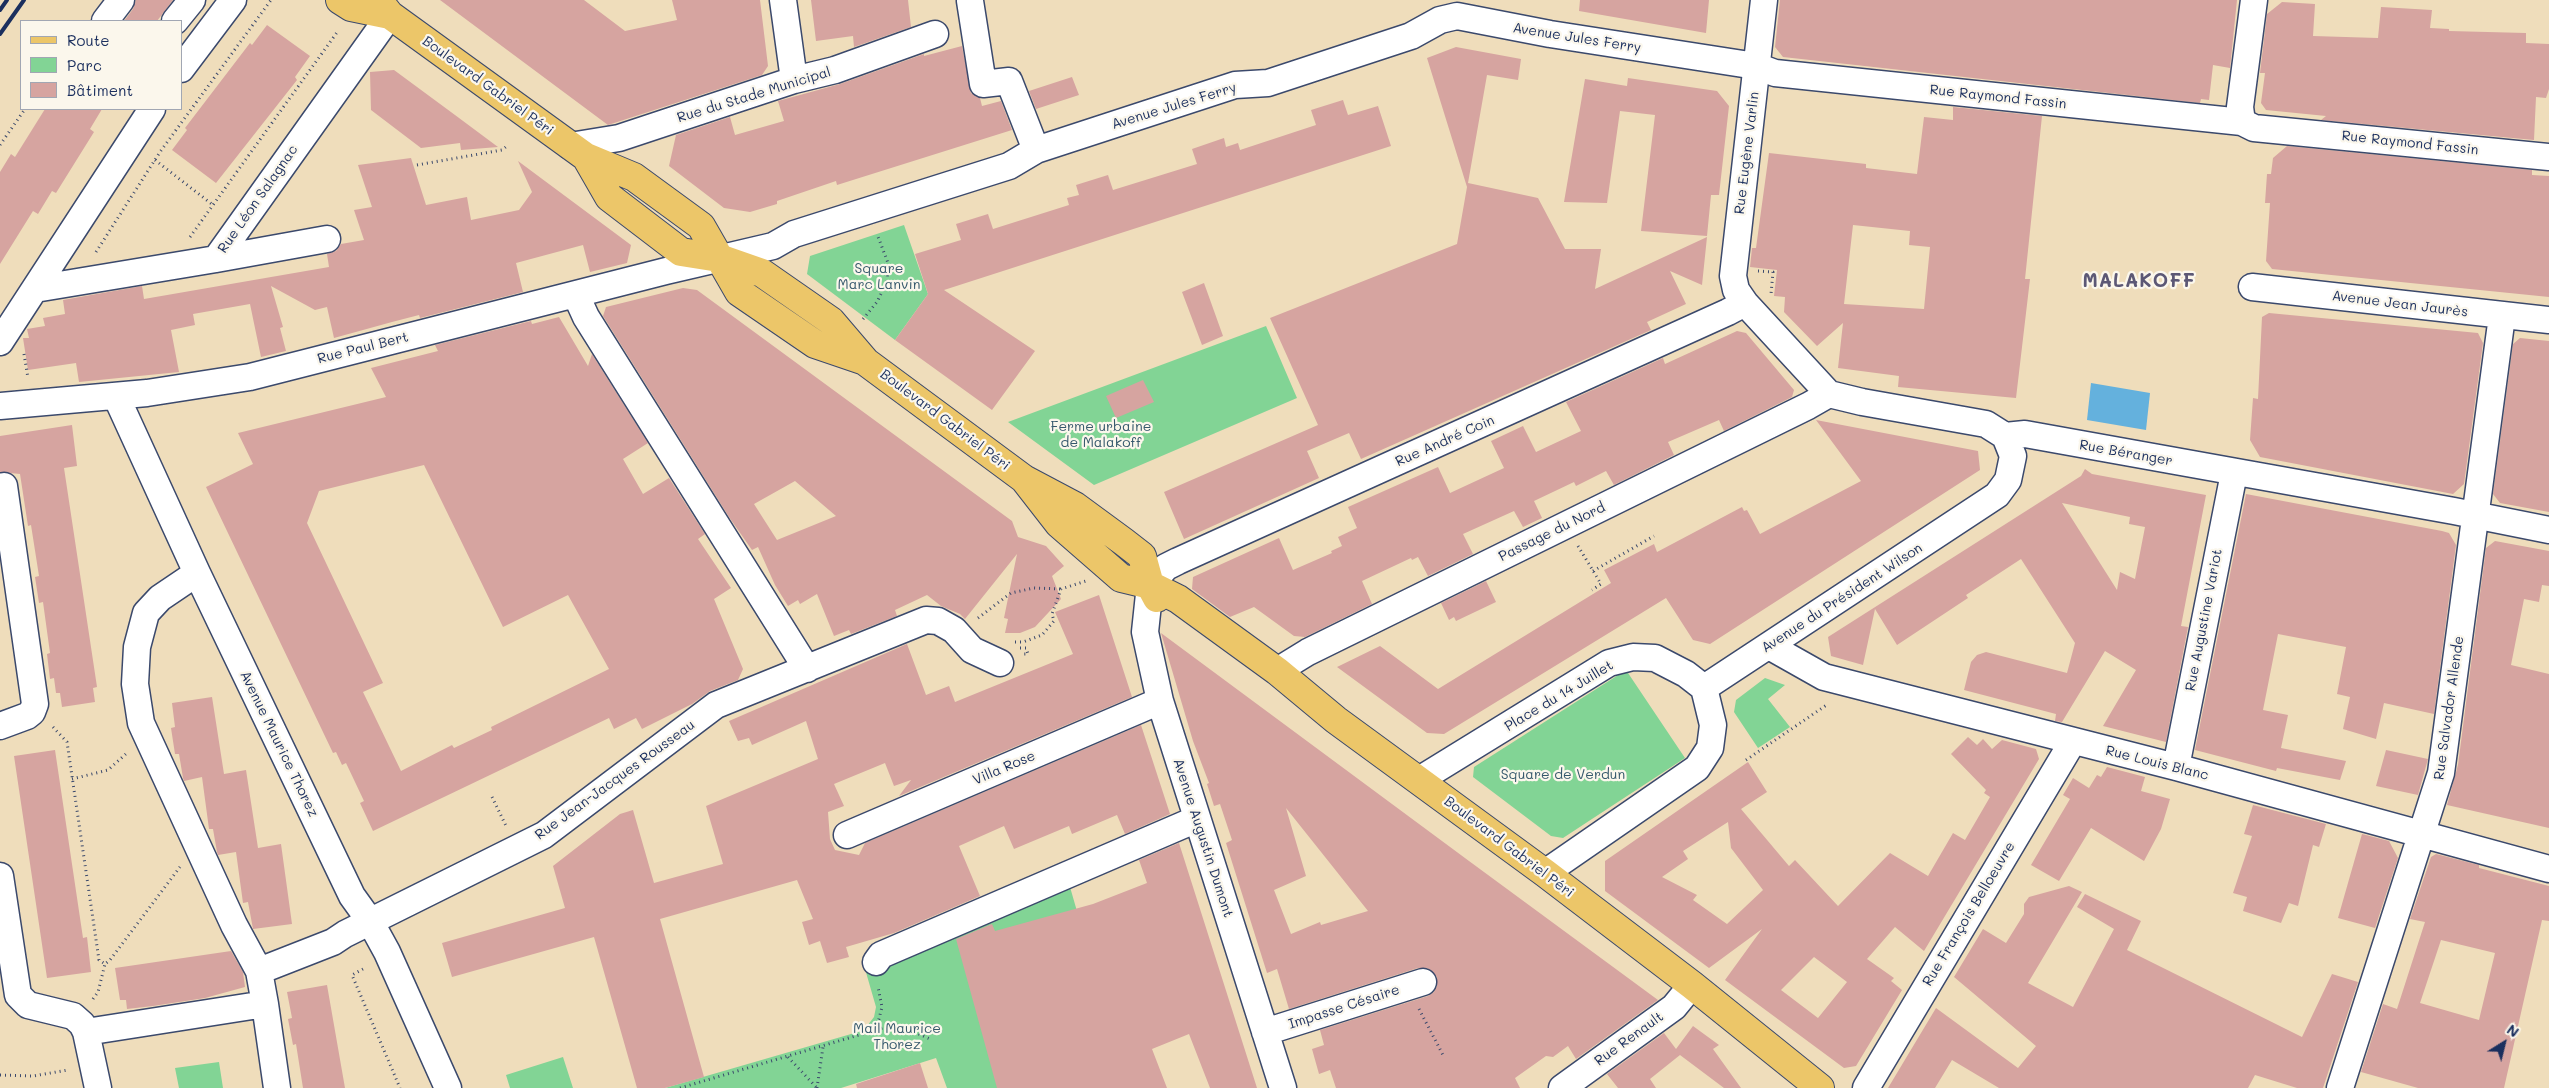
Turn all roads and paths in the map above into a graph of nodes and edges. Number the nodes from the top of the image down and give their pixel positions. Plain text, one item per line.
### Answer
1 (121, 0) edge
2 (192, 0) edge
3 (271, 0) edge
4 (340, 0) edge
5 (783, 0) edge
6 (1764, 0) edge
7 (2254, 0) edge
8 (970, 1) dead end
9 (384, 7) edge
10 (226, 8) edge
11 (106, 20) edge
12 (177, 20) edge
13 (339, 29) dead end
14 (935, 34) dead end
15 (1756, 66) junction
16 (182, 68) edge
17 (794, 80) junction
18 (24, 110) edge
19 (151, 110) edge
20 (2242, 122) junction
21 (0, 145) edge
22 (507, 146) dead end
23 (1036, 150) junction
24 (578, 152) junction
25 (2549, 157) edge
26 (155, 160) junction
27 (416, 165) dead end
28 (213, 205) junction
29 (875, 230) dead end
30 (328, 239) dead end
31 (186, 242) dead end
32 (719, 258) junction
33 (91, 259) dead end
34 (216, 259) junction
35 (1756, 270) dead end
36 (2252, 287) dead end
37 (35, 289) junction
38 (576, 295) junction
39 (1771, 296) dead end
40 (1744, 303) junction
41 (2502, 316) junction
42 (2549, 320) edge
43 (862, 322) dead end
44 (0, 342) edge
45 (1828, 394) junction
46 (116, 396) junction
47 (0, 406) edge
48 (2005, 436) junction
49 (2234, 473) junction
50 (0, 487) edge
51 (2476, 517) junction
52 (2549, 530) edge
53 (1654, 536) dead end
54 (1578, 546) dead end
55 (1593, 571) junction
56 (197, 573) junction
57 (1094, 578) dead end
58 (1150, 585) junction
59 (1061, 589) junction
60 (1592, 590) dead end
61 (978, 619) dead end
62 (1770, 646) junction
63 (1013, 652) joint
64 (807, 669) junction
65 (1277, 670) junction
66 (1704, 688) junction
67 (1307, 697) junction
68 (1834, 700) dead end
69 (1160, 701) junction
70 (49, 724) dead end
71 (0, 726) edge
72 (146, 735) junction
73 (2073, 741) junction
74 (1746, 760) dead end
75 (2176, 767) junction
76 (72, 779) junction
77 (1419, 780) junction
78 (492, 797) dead end
79 (1197, 820) junction
80 (504, 822) dead end
81 (2423, 834) junction
82 (847, 835) dead end
83 (197, 845) junction
84 (2549, 869) edge
85 (1545, 873) junction
86 (0, 876) edge
87 (370, 921) junction
88 (876, 962) joint
89 (105, 964) junction
90 (363, 969) dead end
91 (259, 971) junction
92 (1415, 985) joint
93 (1692, 985) junction
94 (265, 1004) junction
95 (88, 1005) dead end
96 (86, 1032) junction
97 (869, 1032) junction
98 (1265, 1032) junction
99 (930, 1039) dead end
100 (823, 1046) junction
101 (1443, 1055) dead end
102 (788, 1057) junction
103 (71, 1070) dead end
104 (0, 1075) edge
105 (98, 1088) edge
106 (277, 1088) edge
107 (400, 1088) edge
108 (448, 1088) edge
109 (680, 1088) edge
110 (817, 1088) edge
111 (1283, 1088) edge
112 (1562, 1088) edge
113 (1820, 1088) edge
114 (1866, 1088) edge
115 (2340, 1088) edge

1 - 11 street
2 - 12 street
3 - 26 path
4 - 9 main road, Boulevard Gabriel Péri
5 - 17 street
6 - 15 street, Rue Eugène Varlin
7 - 20 street
8 - 23 street
9 - 24 main road, Boulevard Gabriel Péri
9 - 34 street, Rue Léon Salagnac
10 - 16 street
13 - 28 path
14 - 17 street, Rue du Stade Municipal
15 - 20 street, Rue Raymond Fassin
15 - 23 street, Avenue Jules Ferry
15 - 40 street, Rue Eugène Varlin
17 - 24 street, Rue du Stade Municipal
18 - 21 path
19 - 37 street
20 - 25 street, Rue Raymond Fassin
22 - 27 path
23 - 32 street, Avenue Jules Ferry
24 - 32 main road, Boulevard Gabriel Péri
26 - 28 path
26 - 33 path
28 - 31 path
29 - 43 path
30 - 34 street
32 - 38 street, Rue Paul Bert
32 - 58 main road, Boulevard Gabriel Péri
34 - 37 street, Rue Léon Salagnac
35 - 39 path
36 - 41 street, Avenue Jean Jaurès
37 - 44 street
38 - 46 street, Rue Paul Bert
38 - 64 street
40 - 45 street
40 - 58 street, Rue André Coin
41 - 42 street, Avenue Jean Jaurès
41 - 51 street, Rue Salvador Allende
45 - 48 street
45 - 65 street, Passage du Nord
46 - 47 street, Rue Paul Bert
46 - 56 street, Avenue Maurice Thorez
48 - 49 street, Rue Béranger
48 - 62 street, Avenue du Président Wilson
49 - 51 street, Rue Béranger
49 - 75 street, Rue Augustine Variot
50 - 71 street
51 - 52 street, Rue Béranger
51 - 81 street, Rue Salvador Allende
53 - 55 path
54 - 55 path
55 - 60 path
56 - 72 street
56 - 87 street, Avenue Maurice Thorez
57 - 59 path
58 - 65 main road, Boulevard Gabriel Péri
58 - 67 main road, Boulevard Gabriel Péri
58 - 69 street, Avenue Augustin Dumont
59 - 61 path
59 - 63 path
62 - 66 street, Avenue du Président Wilson
62 - 73 street, Rue Louis Blanc
63 - 64 street, Rue Jean-Jacques Rousseau
64 - 87 street, Rue Jean-Jacques Rousseau
65 - 67 main road, Boulevard Gabriel Péri
66 - 77 street, Place du 14 Juillet
66 - 85 street
67 - 77 main road, Boulevard Gabriel Péri
68 - 74 path
69 - 79 street, Avenue Augustin Dumont
69 - 82 street, Villa Rose
70 - 76 path
72 - 76 path
72 - 83 street
73 - 75 street, Rue Louis Blanc
73 - 114 street, Rue François Belloeuvre
75 - 81 street, Rue Louis Blanc
76 - 89 path
77 - 85 main road, Boulevard Gabriel Péri
78 - 80 path
79 - 88 street
79 - 98 street, Avenue Augustin Dumont
81 - 84 street, Rue Louis Blanc
81 - 115 street, Rue Salvador Allende
83 - 89 path
83 - 91 street
85 - 93 main road, Boulevard Gabriel Péri
86 - 96 street
87 - 91 street, Rue Jean-Jacques Rousseau
87 - 108 street, Avenue Maurice Thorez
88 - 97 path
89 - 95 path
90 - 107 path
91 - 94 street
92 - 98 street, Impasse Césaire
92 - 101 path
93 - 112 street, Rue Renault
93 - 113 main road, Boulevard Gabriel Péri
94 - 96 street
94 - 106 street
96 - 105 street
97 - 99 path
97 - 100 path
98 - 111 street, Avenue Augustin Dumont
100 - 102 path
100 - 110 path
102 - 109 path
102 - 110 path
103 - 104 path

